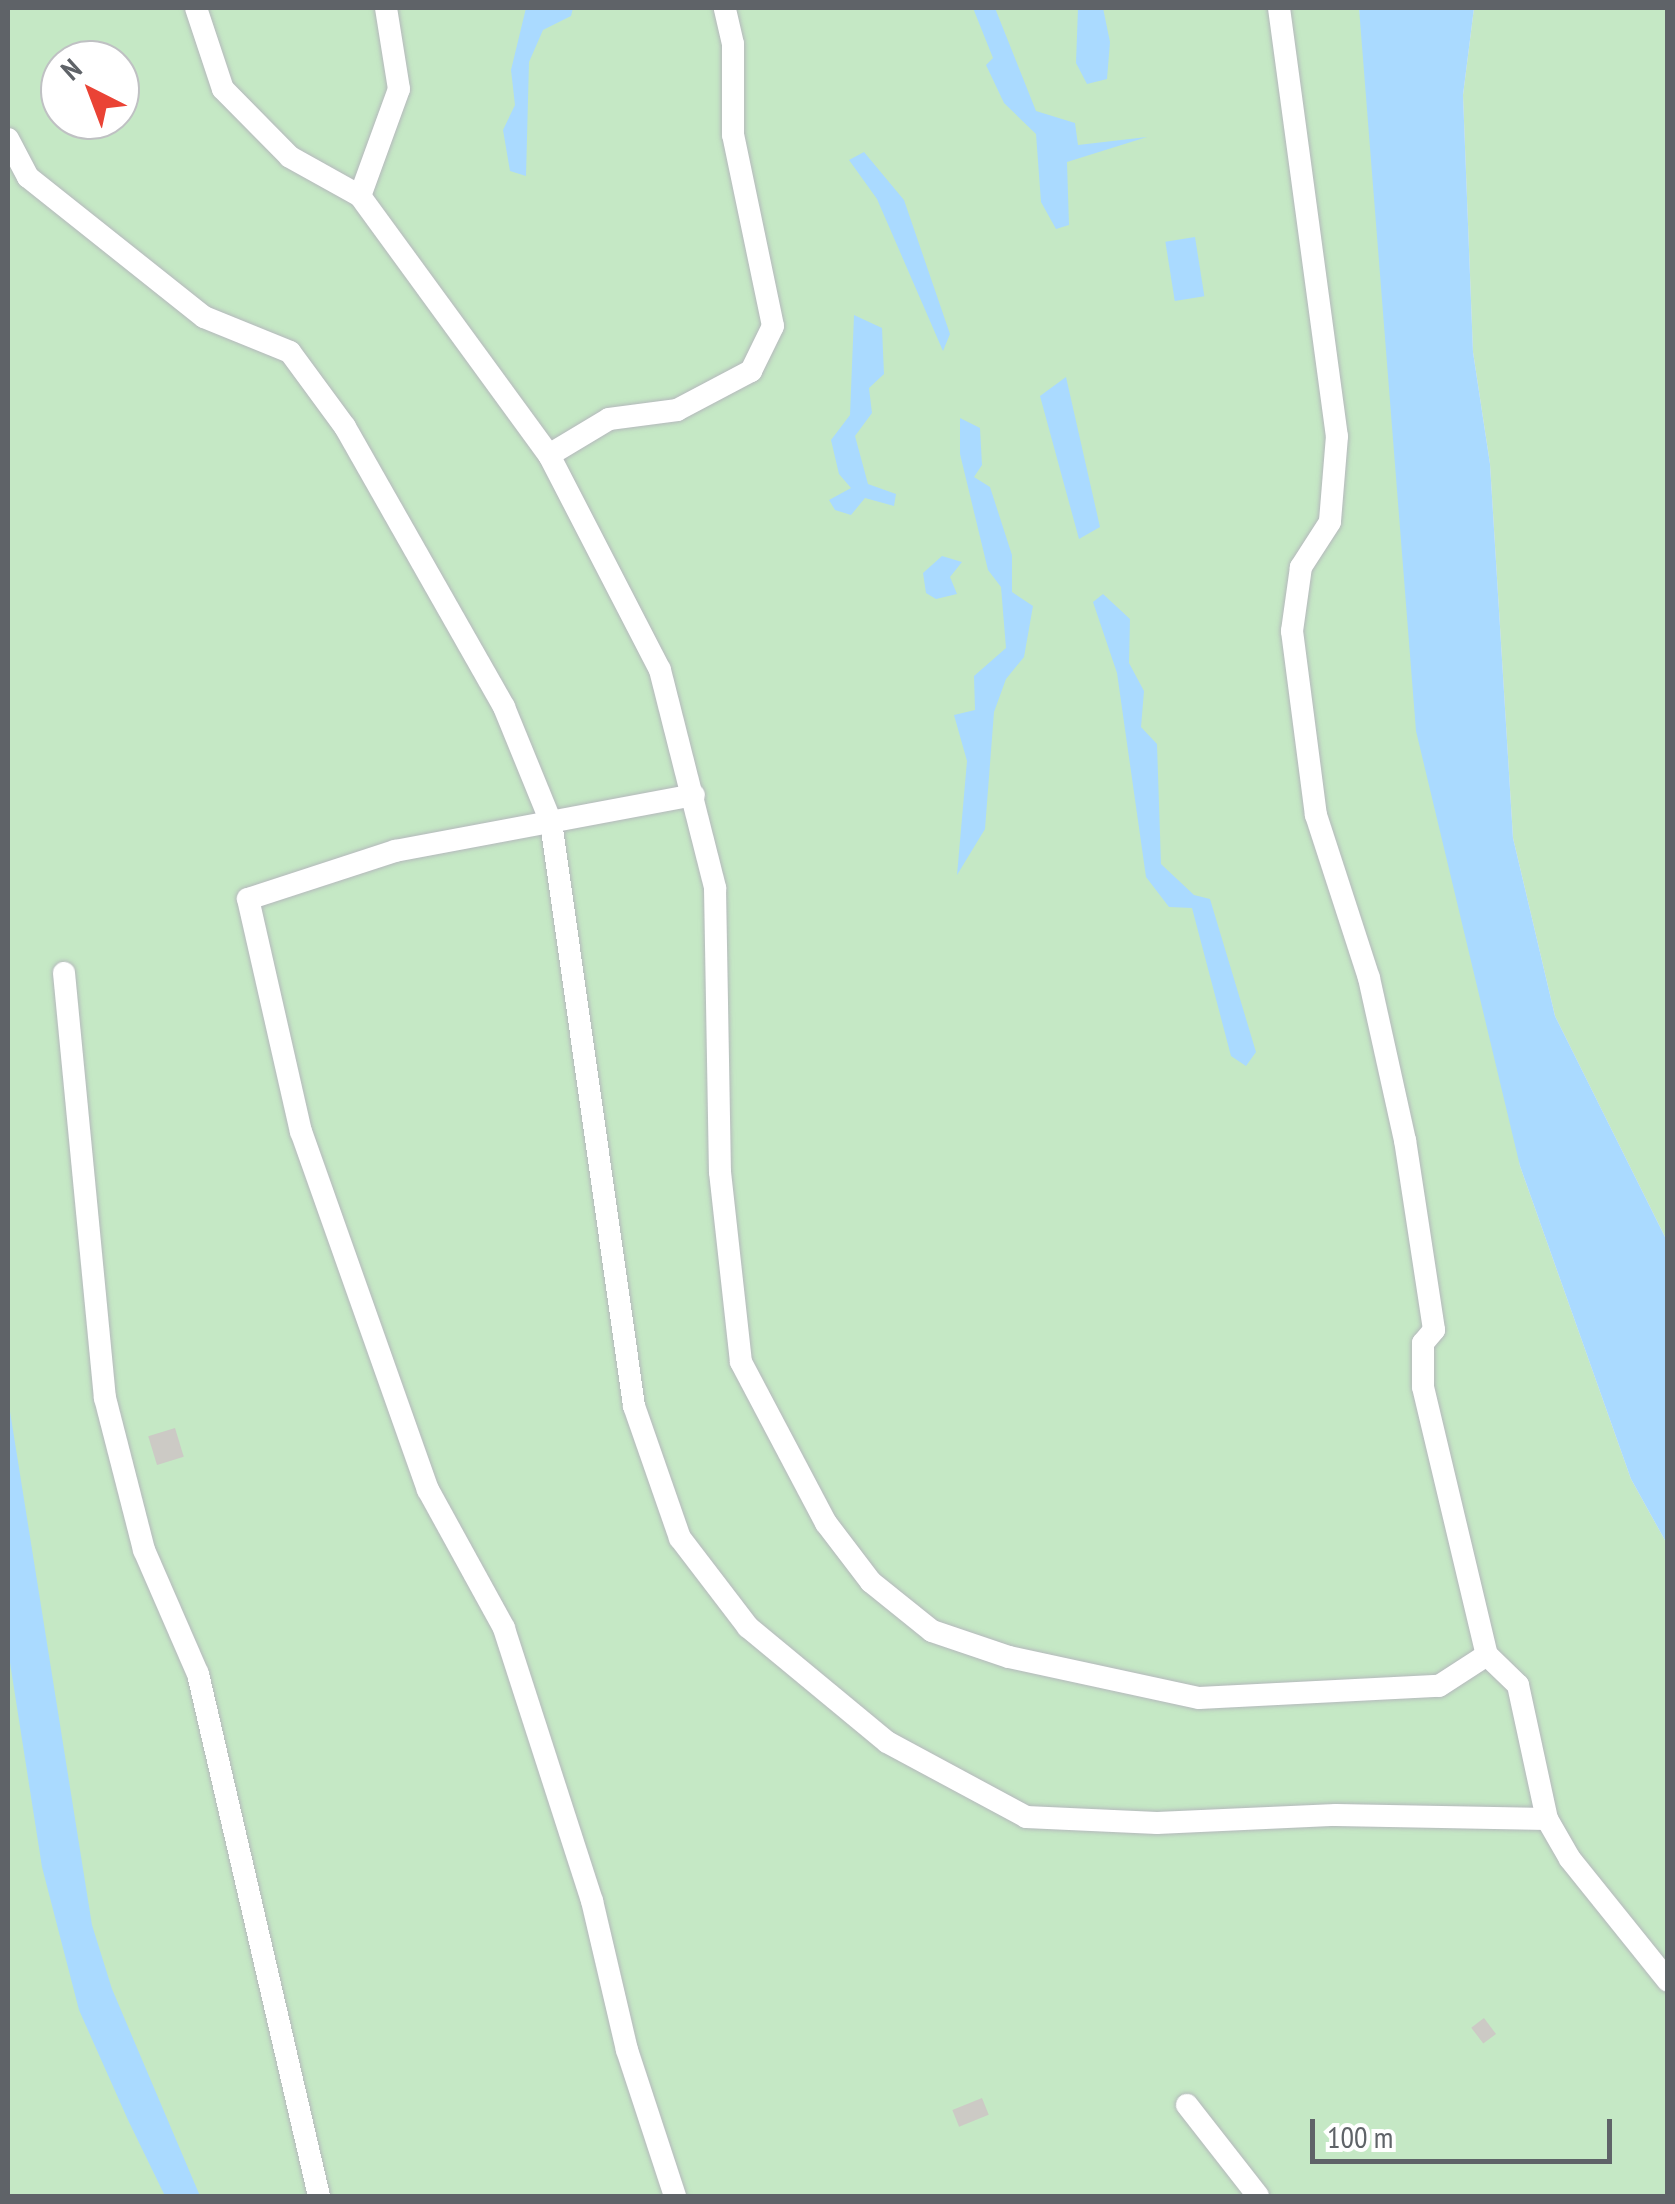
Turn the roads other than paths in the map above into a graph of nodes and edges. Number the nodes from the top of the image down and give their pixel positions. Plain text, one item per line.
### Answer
1 (196, 8) edge
2 (386, 8) edge
3 (725, 8) edge
4 (1278, 8) edge
5 (8, 139) edge
6 (360, 196) junction
7 (549, 455) junction
8 (694, 795) junction
9 (551, 822) junction
10 (64, 973) dead end
11 (1486, 1655) junction
12 (1546, 1819) junction
13 (1668, 1981) edge
14 (1187, 2105) dead end
15 (319, 2196) edge
16 (675, 2196) edge
17 (1258, 2196) edge

1 - 6 street
2 - 6 street
3 - 7 street
4 - 11 street
5 - 9 street
6 - 7 street
7 - 8 street
8 - 9 street
8 - 11 street
9 - 12 street
9 - 16 street
10 - 15 street
11 - 12 street
12 - 13 street
14 - 17 street

